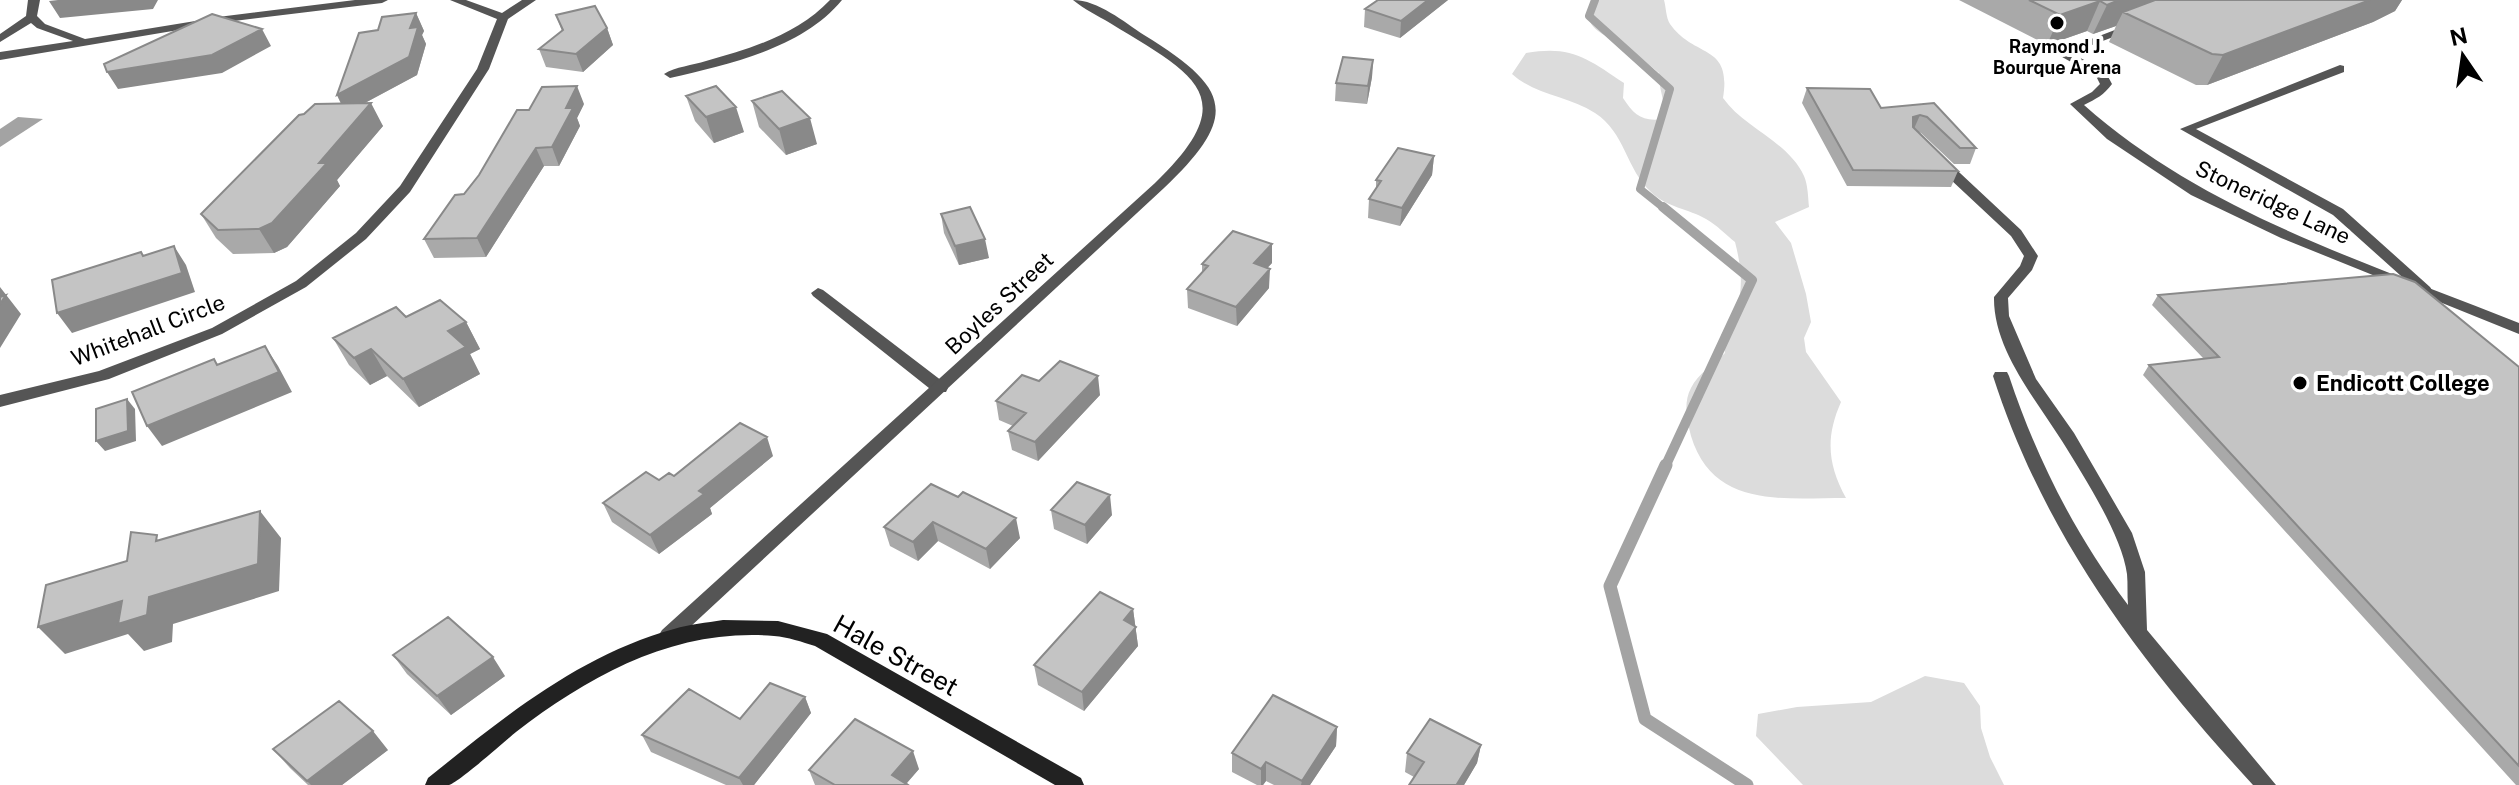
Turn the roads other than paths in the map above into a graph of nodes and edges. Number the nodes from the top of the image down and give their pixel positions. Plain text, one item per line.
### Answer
1 (34, 0) edge
2 (382, 0) edge
3 (456, 0) edge
4 (530, 0) edge
5 (836, 0) edge
6 (1079, 0) edge
7 (31, 17) junction
8 (503, 17) junction
9 (2147, 21) edge
10 (0, 39) edge
11 (85, 41) junction
12 (0, 56) edge
13 (2340, 69) dead end
14 (670, 74) dead end
15 (1925, 148) edge
16 (2425, 290) junction
17 (818, 293) dead end
18 (2519, 329) edge
19 (2001, 376) dead end
20 (940, 388) junction
21 (0, 401) edge
22 (2138, 633) junction
23 (669, 635) junction
24 (435, 785) edge
25 (1074, 785) edge
26 (2266, 785) edge

1 - 7 street
2 - 11 street
3 - 8 street
4 - 8 street
5 - 14 street
6 - 20 street, Boyles Street
7 - 10 street
7 - 11 street
8 - 21 street, Whitehall Circle
9 - 16 street, Stoneridge Lane
11 - 12 street
13 - 16 street
15 - 22 street
16 - 18 street, Stoneridge Lane
17 - 20 street
19 - 22 street
20 - 23 street, Boyles Street
22 - 26 street
23 - 24 main road, Hale Street
23 - 25 main road, Hale Street

